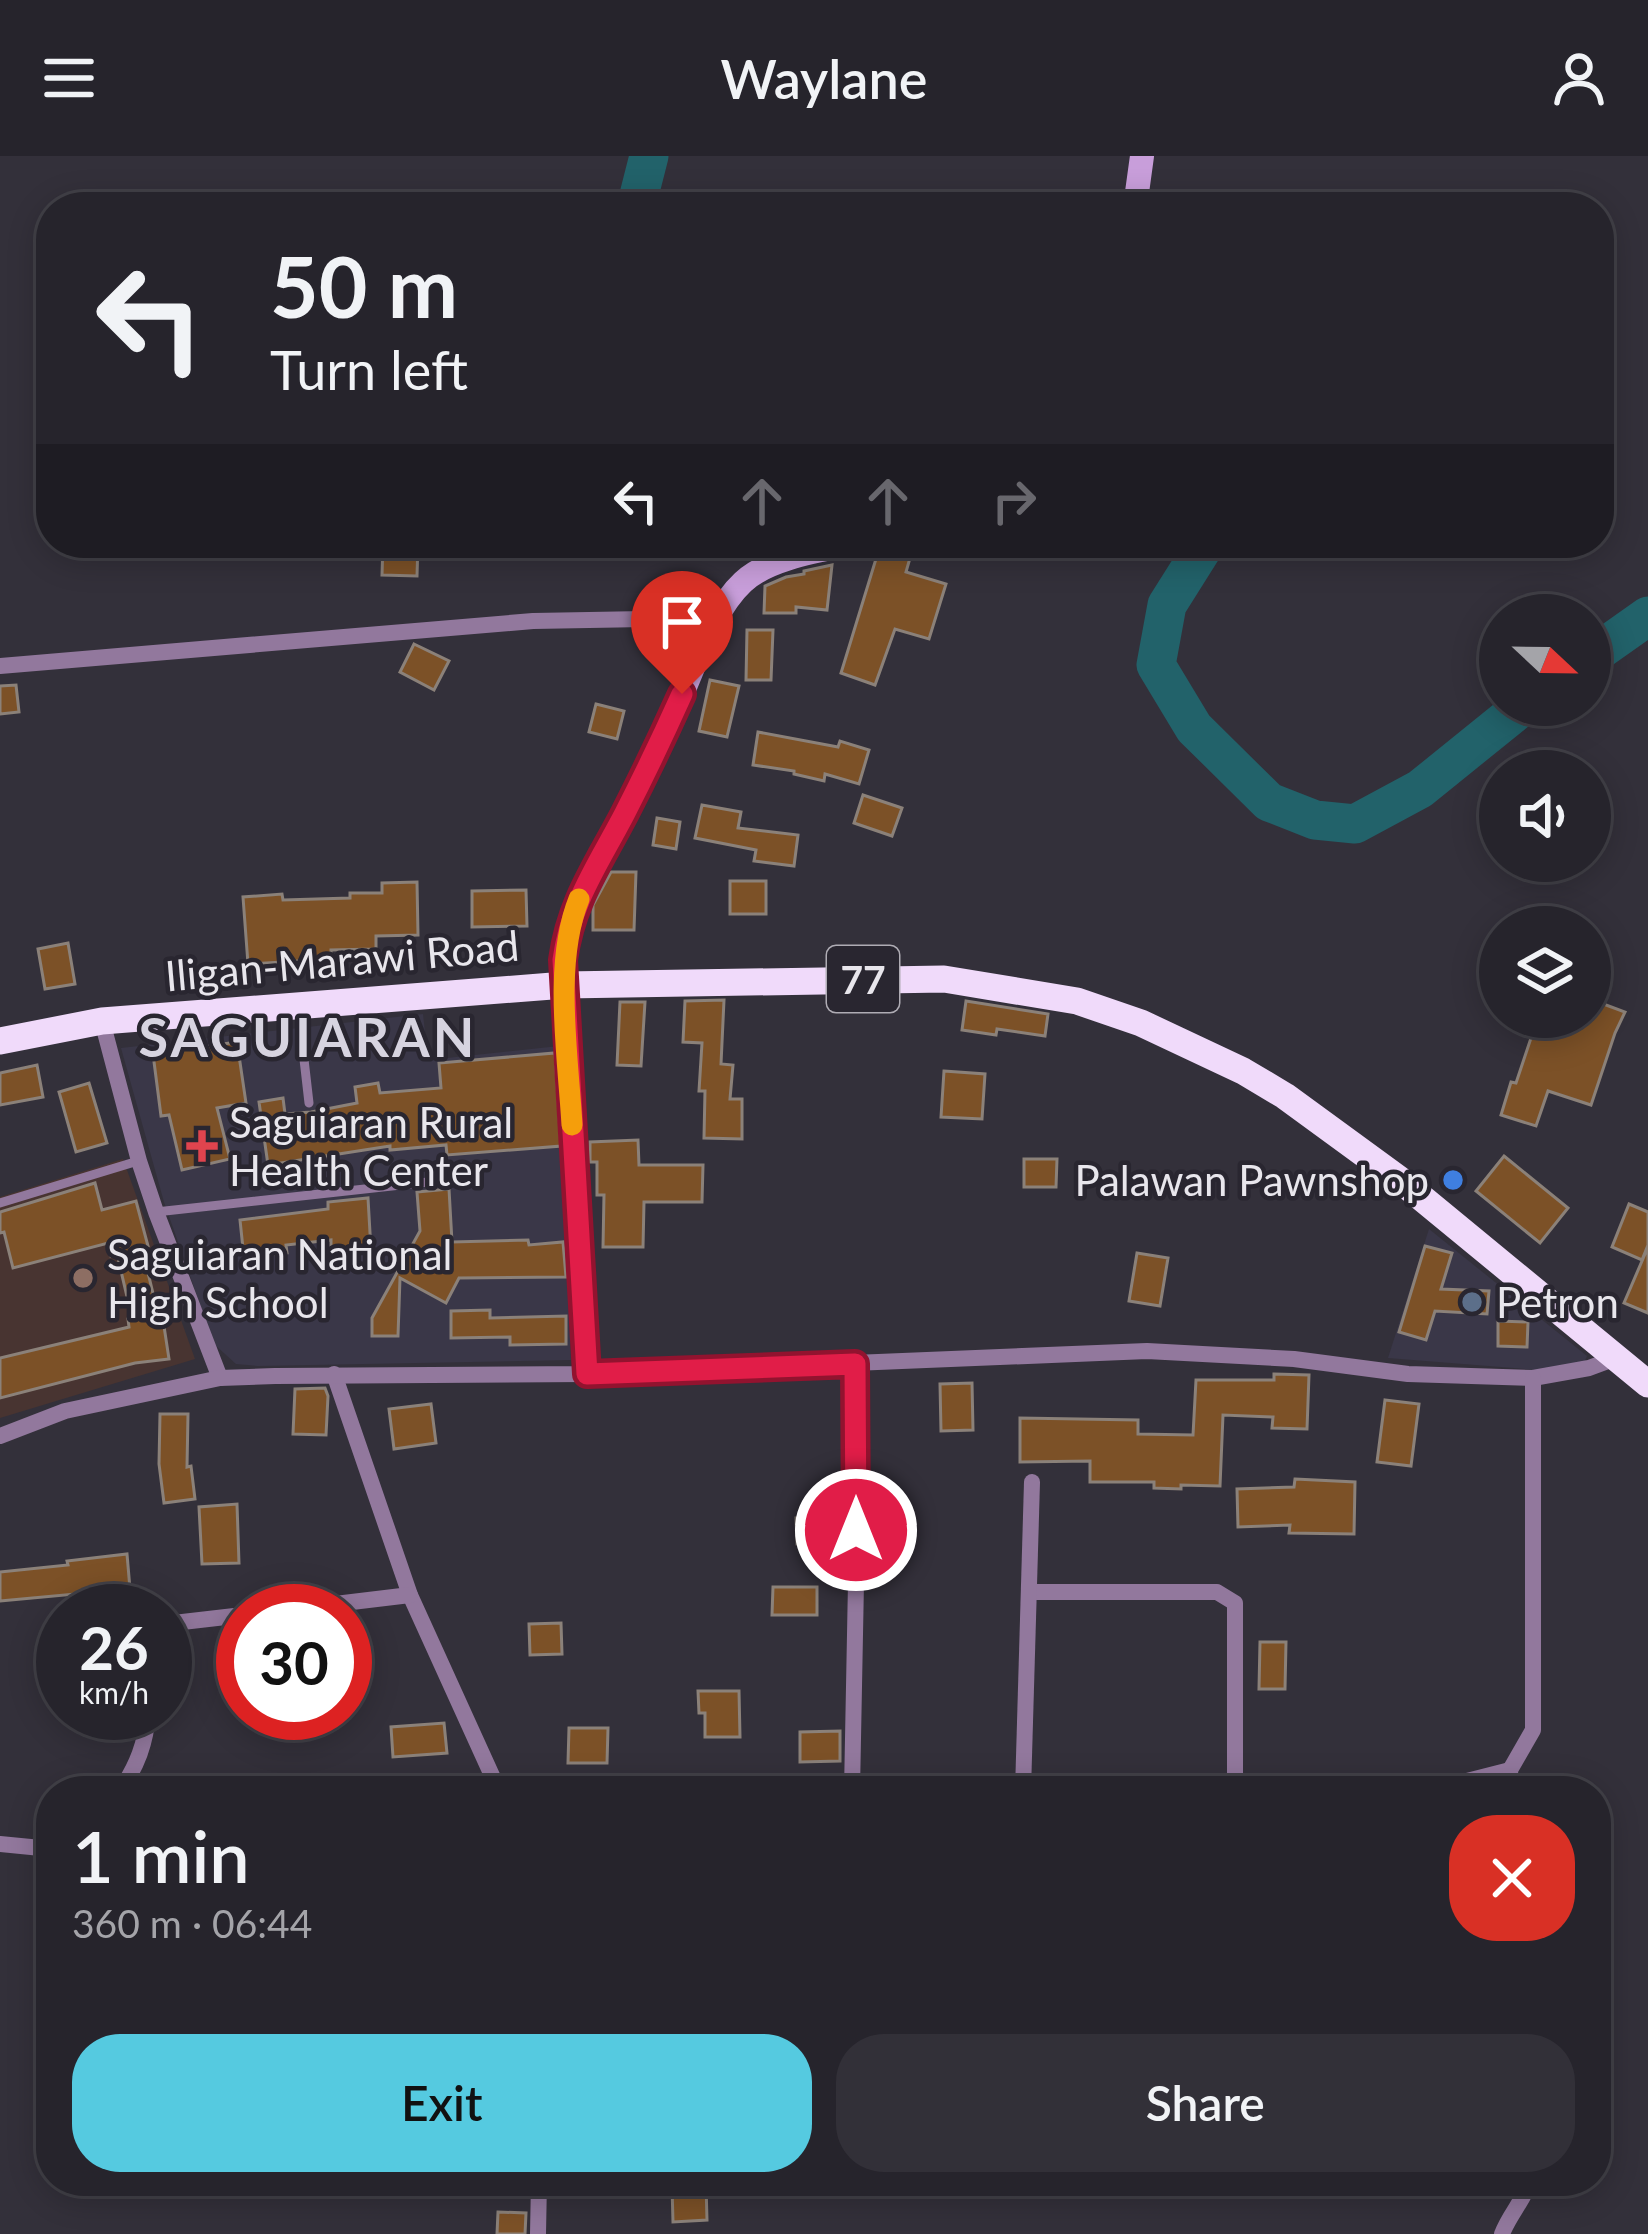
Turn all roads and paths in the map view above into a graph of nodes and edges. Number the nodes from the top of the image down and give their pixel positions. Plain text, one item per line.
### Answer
1 (1142, 156) edge
2 (1137, 192) edge
3 (796, 558) edge
4 (710, 632) junction
5 (0, 667) edge
6 (565, 985) junction
7 (298, 1006) junction
8 (103, 1021) junction
9 (0, 1041) edge
10 (309, 1103) dead end
11 (139, 1161) junction
12 (437, 1181) dead end
13 (0, 1203) edge
14 (156, 1212) junction
15 (1616, 1358) junction
16 (855, 1364) junction
17 (334, 1374) junction
18 (587, 1374) junction
19 (220, 1378) junction
20 (1533, 1378) junction
21 (1648, 1384) edge
22 (0, 1436) edge
23 (1032, 1482) dead end
24 (1029, 1592) junction
25 (410, 1595) junction
26 (372, 1600) edge
27 (144, 1740) edge
28 (1510, 1770) junction
29 (130, 1776) edge
30 (493, 1776) edge
31 (852, 1776) edge
32 (1023, 1776) edge
33 (1238, 1776) edge
34 (1486, 1776) edge
35 (1510, 1776) edge
36 (0, 1844) edge
37 (36, 1848) edge
38 (539, 2196) edge
39 (1524, 2196) edge
40 (538, 2234) edge
41 (1502, 2234) edge

1 - 2 main road
3 - 4 main road
4 - 5 street
4 - 6 main road
6 - 7 highway, Iligan-Marawi Road / 77
6 - 15 highway, Iligan-Marawi Road / 77
6 - 18 street
7 - 8 highway, Iligan-Marawi Road / 77
7 - 10 lane
8 - 9 highway, Iligan-Marawi Road / 77
8 - 11 street
11 - 13 lane
11 - 14 street
12 - 14 lane
14 - 19 street
15 - 20 street
15 - 21 highway, Iligan-Marawi Road / 77
16 - 18 street
16 - 20 street
16 - 31 street
17 - 18 street
17 - 19 street
17 - 25 street
19 - 22 street
20 - 28 street
23 - 24 street
24 - 32 street
24 - 33 street
25 - 26 street
25 - 30 street
27 - 29 street
28 - 34 street
28 - 35 street
36 - 37 street
38 - 40 street
39 - 41 street

